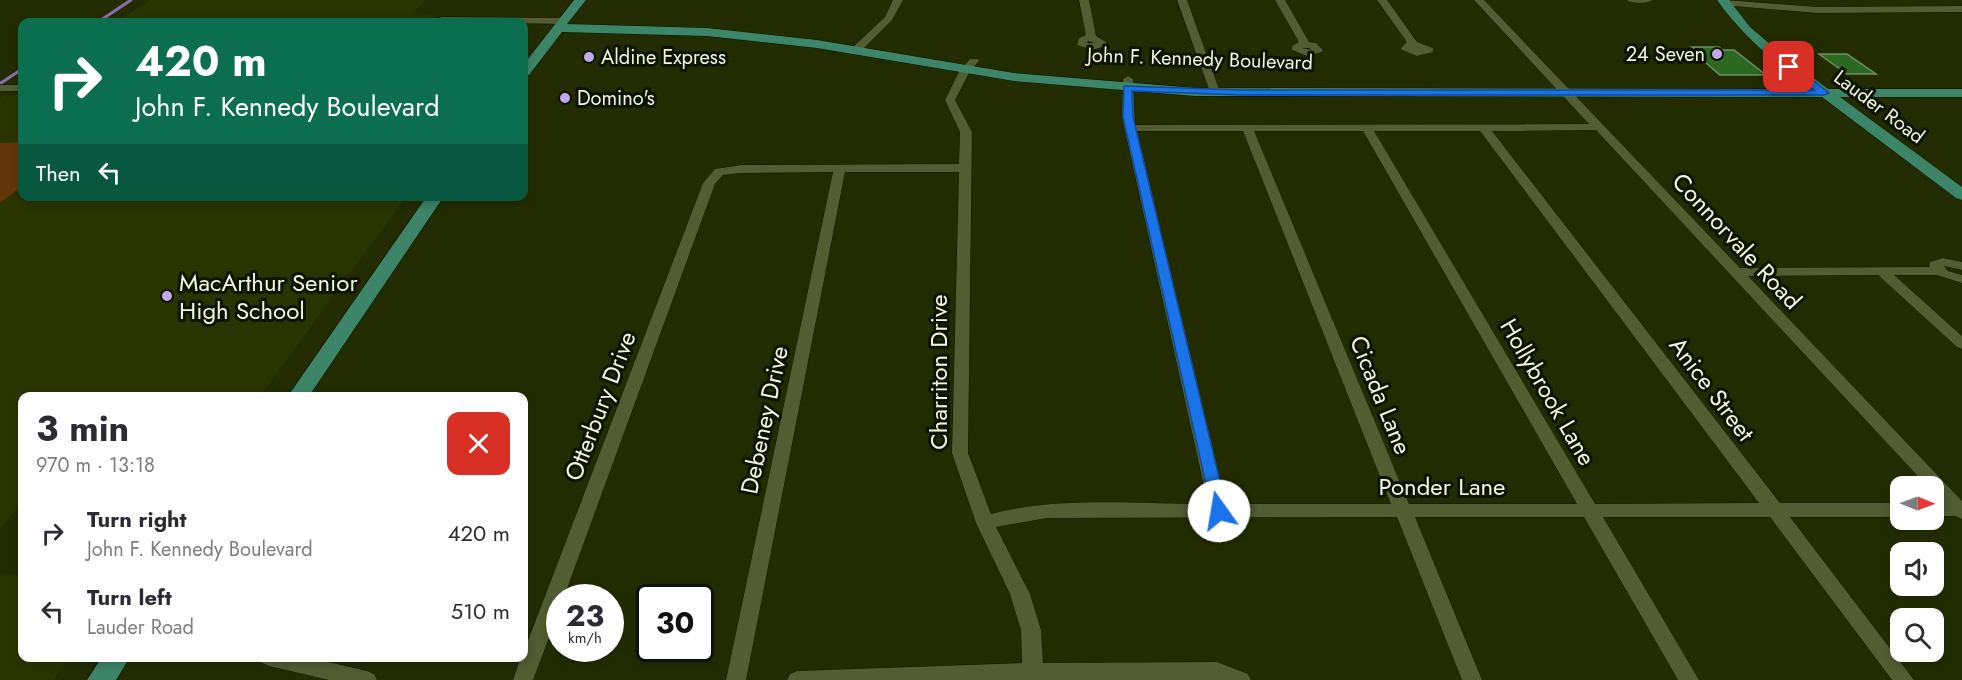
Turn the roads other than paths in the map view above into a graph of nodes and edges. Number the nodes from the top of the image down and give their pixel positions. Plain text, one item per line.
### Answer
1 (580, 0) edge
2 (898, 0) edge
3 (1084, 0) edge
4 (1182, 0) edge
5 (1280, 0) edge
6 (1382, 0) edge
7 (1479, 0) edge
8 (1631, 0) edge
9 (1647, 0) edge
10 (1901, 0) edge
11 (1724, 2) edge
12 (1917, 9) junction
13 (1962, 9) edge
14 (528, 23) edge
15 (561, 24) junction
16 (528, 28) edge
17 (1091, 38) dead end
18 (1305, 44) dead end
19 (1414, 44) dead end
20 (861, 46) junction
21 (969, 66) junction
22 (528, 67) edge
23 (1809, 82) junction
24 (1962, 82) edge
25 (1128, 84) junction
26 (1213, 87) junction
27 (0, 88) edge
28 (18, 88) edge
29 (1562, 88) junction
30 (1824, 93) junction
31 (1962, 93) edge
32 (1366, 127) junction
33 (1483, 127) junction
34 (1599, 127) junction
35 (1131, 128) junction
36 (1247, 128) junction
37 (967, 168) junction
38 (840, 169) junction
39 (1962, 195) edge
40 (433, 201) edge
41 (1962, 266) edge
42 (1881, 271) junction
43 (1939, 271) junction
44 (1736, 272) junction
45 (1962, 279) edge
46 (1962, 344) edge
47 (301, 392) edge
48 (1403, 510) junction
49 (1590, 510) junction
50 (1774, 510) junction
51 (1890, 510) edge
52 (1944, 510) edge
53 (1961, 510) edge
54 (1219, 511) junction
55 (985, 523) junction
56 (114, 662) edge
57 (290, 662) edge
58 (1033, 676) edge
59 (101, 680) edge
60 (367, 680) edge
61 (523, 680) edge
62 (736, 680) edge
63 (797, 680) edge
64 (1241, 680) edge
65 (1472, 680) edge
66 (1689, 680) edge
67 (1904, 680) edge

1 - 15 main road
2 - 20 street
3 - 17 street
4 - 26 street
5 - 18 street
6 - 19 street
7 - 29 street, Connorvale Road
8 - 9 street
10 - 12 street
11 - 12 street
11 - 23 main road, Lauder Road
12 - 13 street
14 - 15 street, John F. Kennedy Boulevard
15 - 16 street, John F. Kennedy Boulevard
15 - 20 main road, John F. Kennedy Boulevard
15 - 22 main road
20 - 21 main road, John F. Kennedy Boulevard
21 - 25 main road, John F. Kennedy Boulevard
21 - 37 street, Charriton Drive
23 - 24 main road, John F. Kennedy Boulevard
23 - 29 main road, John F. Kennedy Boulevard
23 - 30 main road, Lauder Road
25 - 26 main road, John F. Kennedy Boulevard
25 - 35 street
26 - 29 main road, John F. Kennedy Boulevard
27 - 28 street
29 - 30 main road, John F. Kennedy Boulevard
29 - 34 street, Connorvale Road
30 - 31 main road, John F. Kennedy Boulevard
30 - 39 main road, Lauder Road
32 - 33 street
32 - 36 street
32 - 49 street, Hollybrook Lane
33 - 34 street
33 - 50 street, Anice Street
34 - 44 street, Connorvale Road
35 - 36 street
35 - 54 street
36 - 48 street, Cicada Lane
37 - 38 street, Otterbury Drive
37 - 55 street, Charriton Drive
38 - 61 street, Otterbury Drive
38 - 62 street, Debeney Drive
40 - 47 main road
41 - 43 street
42 - 43 street
42 - 44 street
42 - 46 street
43 - 45 street
44 - 53 street, Connorvale Road
48 - 49 street, Ponder Lane
48 - 54 street, Ponder Lane
48 - 65 street, Cicada Lane
49 - 50 street, Ponder Lane
49 - 66 street, Hollybrook Lane
50 - 51 street, Ponder Lane
50 - 67 street, Anice Street
52 - 53 street
54 - 55 street, Ponder Lane
55 - 58 street, Charriton Drive
56 - 59 main road
57 - 60 street
58 - 63 street
58 - 64 street

